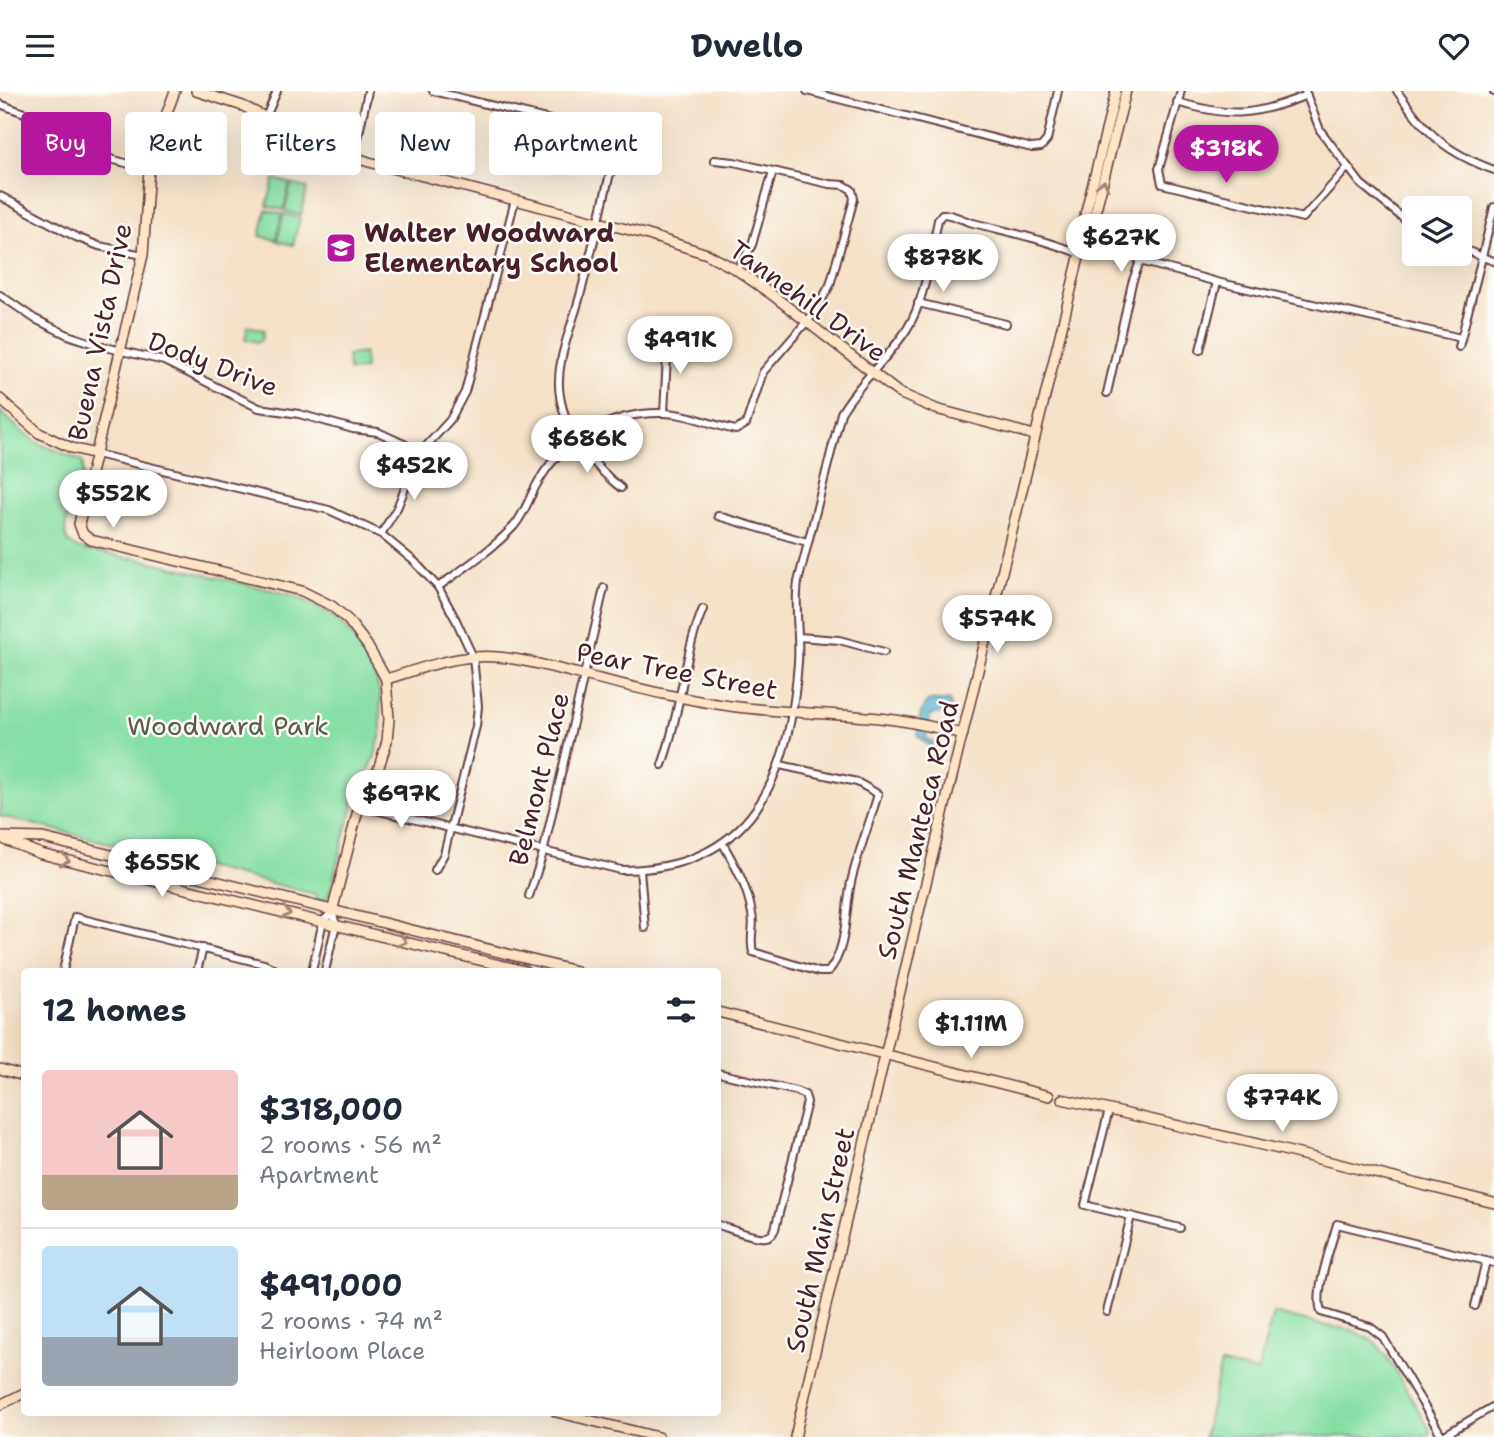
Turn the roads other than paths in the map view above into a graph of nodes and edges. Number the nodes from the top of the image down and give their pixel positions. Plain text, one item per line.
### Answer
1 (175, 91) edge
2 (196, 91) edge
3 (277, 91) edge
4 (368, 91) edge
5 (433, 91) edge
6 (809, 91) edge
7 (1058, 91) edge
8 (1116, 91) edge
9 (1126, 91) edge
10 (1181, 91) edge
11 (1397, 91) edge
12 (1306, 93) edge
13 (1177, 102) junction
14 (0, 104) edge
15 (167, 112) edge
16 (256, 112) edge
17 (268, 112) edge
18 (361, 127) edge
19 (361, 159) edge
20 (714, 160) dead end
21 (125, 163) edge
22 (1348, 167) junction
23 (1494, 170) edge
24 (773, 171) junction
25 (149, 175) edge
26 (0, 196) edge
27 (515, 199) junction
28 (1494, 207) edge
29 (1402, 217) edge
30 (598, 222) junction
31 (1080, 251) junction
32 (1472, 252) edge
33 (143, 255) junction
34 (1482, 257) junction
35 (1494, 261) edge
36 (737, 270) junction
37 (1217, 282) junction
38 (0, 295) edge
39 (918, 303) junction
40 (806, 321) junction
41 (1006, 324) dead end
42 (668, 337) dead end
43 (1461, 338) junction
44 (1459, 347) dead end
45 (1200, 350) dead end
46 (120, 351) junction
47 (871, 373) junction
48 (1107, 393) dead end
49 (0, 399) edge
50 (664, 413) junction
51 (1034, 435) junction
52 (577, 438) junction
53 (96, 454) junction
54 (419, 454) junction
55 (621, 488) dead end
56 (718, 516) dead end
57 (381, 534) junction
58 (807, 542) junction
59 (438, 587) junction
60 (604, 588) dead end
61 (703, 609) dead end
62 (798, 637) junction
63 (884, 652) dead end
64 (473, 657) junction
65 (585, 675) junction
66 (386, 679) junction
67 (680, 698) junction
68 (792, 713) junction
69 (963, 734) junction
70 (662, 765) dead end
71 (780, 765) junction
72 (359, 806) junction
73 (449, 828) junction
74 (0, 837) edge
75 (723, 844) junction
76 (543, 853) junction
77 (435, 870) dead end
78 (640, 870) junction
79 (529, 896) dead end
80 (332, 912) junction
81 (323, 921) junction
82 (336, 924) junction
83 (645, 927) dead end
84 (203, 948) junction
85 (64, 968) edge
86 (198, 968) edge
87 (272, 968) edge
88 (313, 968) edge
89 (325, 968) edge
90 (513, 968) edge
91 (564, 968) edge
92 (721, 1012) edge
93 (886, 1054) junction
94 (0, 1069) edge
95 (721, 1074) edge
96 (21, 1075) edge
97 (1049, 1096) joint
98 (1062, 1099) joint
99 (1110, 1110) junction
100 (1494, 1203) edge
101 (1131, 1216) junction
102 (721, 1226) edge
103 (1180, 1228) dead end
104 (1490, 1262) edge
105 (1475, 1306) dead end
106 (1107, 1312) dead end
107 (21, 1394) edge
108 (0, 1405) edge
109 (1494, 1406) edge
110 (572, 1416) edge
111 (658, 1437) edge
112 (795, 1437) edge
113 (1442, 1437) edge

1 - 15 street, Buena Vista Drive
2 - 16 street, Tannehill Drive
3 - 17 street
4 - 18 street
5 - 30 street
6 - 7 street
8 - 31 street, South Manteca Road
31 -> 9 street, South Manteca Road
10 - 13 street
11 - 23 street
12 - 13 street
12 - 22 street
13 - 22 street
14 - 21 street
19 - 27 street, Tannehill Drive
20 - 24 street
22 - 29 street
24 - 36 street
24 - 40 street
25 - 33 street, Buena Vista Drive
26 - 33 street
27 - 30 street, Tannehill Drive
27 - 54 street
28 - 34 street
30 - 36 street, Tannehill Drive
30 - 52 street
31 - 39 street
31 - 51 street, South Manteca Road
32 - 34 street
33 - 46 street, Buena Vista Drive
34 - 35 street
34 - 43 street
36 - 40 street, Tannehill Drive
37 - 43 street
37 - 45 street
37 - 48 street
38 - 46 street, Dody Drive
39 - 41 street
39 - 47 street
40 - 47 street, Tannehill Drive
40 - 50 street
42 - 50 street
43 - 44 street
46 - 53 street, Buena Vista Drive
46 - 54 street, Dody Drive
47 - 51 street, Tannehill Drive
47 - 58 street
49 - 53 street
50 - 52 street
51 - 69 street, South Manteca Road
52 - 55 street
52 - 59 street
53 - 57 street
53 - 66 street, Buena Vista Drive
54 - 57 street
56 - 58 street
57 - 59 street
58 - 62 street
59 - 64 street
60 - 65 street, Belmont Place
61 - 67 street
62 - 63 street
62 - 68 street
64 - 65 street, Pear Tree Street
64 - 66 street, Pear Tree Street
64 - 73 street
65 - 67 street, Pear Tree Street
65 - 76 street, Belmont Place
66 - 72 street, Buena Vista Drive
67 - 68 street, Pear Tree Street
67 - 70 street
68 - 69 street, Pear Tree Street
68 - 71 street
69 - 93 street, South Manteca Road
71 - 75 street
71 - 75 street
72 - 73 street
72 - 80 street, Buena Vista Drive
73 - 76 street
73 - 77 street
74 - 80 street
74 -> 81 street
75 - 78 street
76 - 78 street
76 - 79 street, Belmont Place
78 - 83 street
80 - 81 street
80 - 82 street
80 - 91 street
81 - 82 street
81 - 88 street
82 - 89 street
82 -> 90 street
84 - 85 street
84 - 86 street
84 - 87 street
92 - 93 street
93 - 97 street
93 - 112 street, South Main Street
94 - 96 street
95 - 102 street
97 - 98 street
98 - 99 street
99 - 100 street
99 - 101 street
101 - 103 street
101 - 106 street
104 - 105 street
104 - 113 street
107 - 108 street
109 - 113 street
110 - 111 street

